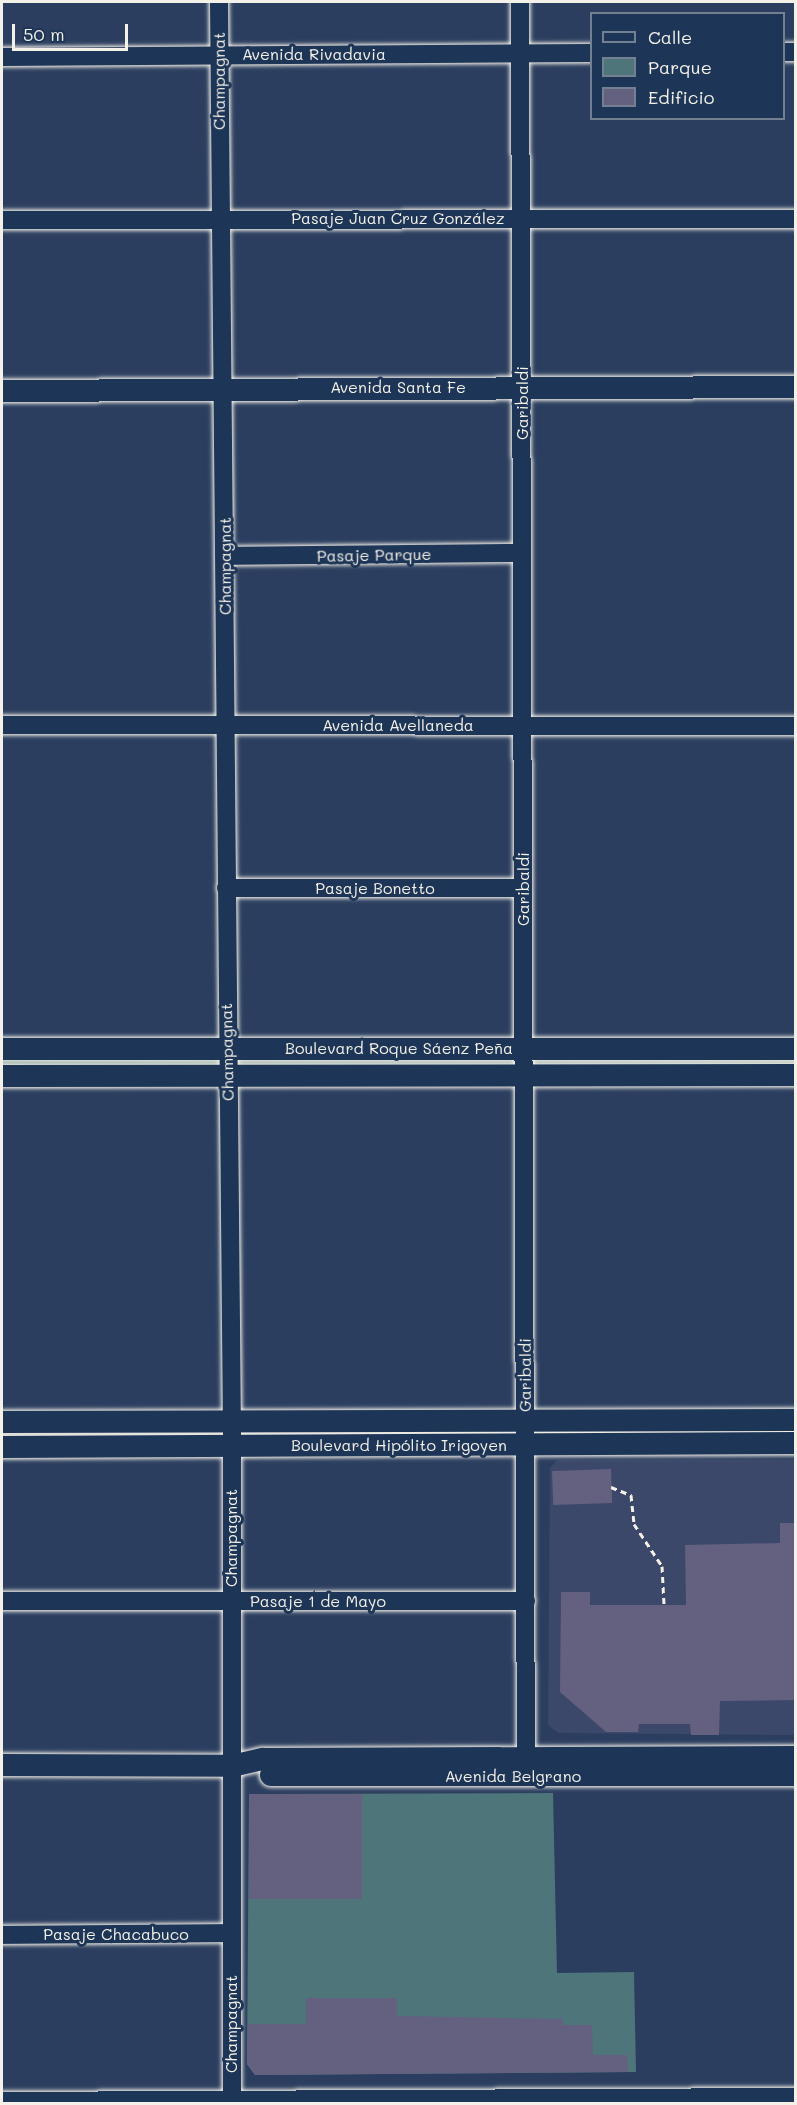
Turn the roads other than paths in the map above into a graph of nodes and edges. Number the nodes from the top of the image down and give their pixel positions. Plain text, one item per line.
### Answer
1 (219, 2) edge
2 (520, 2) edge
3 (521, 53) junction
4 (590, 53) edge
5 (219, 55) junction
6 (2, 57) edge
7 (521, 218) junction
8 (220, 219) junction
9 (795, 219) edge
10 (2, 220) edge
11 (522, 387) junction
12 (795, 387) edge
13 (225, 389) junction
14 (2, 392) edge
15 (522, 553) junction
16 (225, 556) junction
17 (226, 724) junction
18 (2, 725) edge
19 (523, 726) junction
20 (795, 726) edge
21 (226, 888) junction
22 (524, 888) junction
23 (524, 1047) junction
24 (2, 1049) edge
25 (226, 1049) junction
26 (795, 1049) edge
27 (2, 1076) edge
28 (524, 1076) junction
29 (795, 1076) edge
30 (227, 1077) junction
31 (525, 1419) junction
32 (795, 1420) edge
33 (232, 1421) junction
34 (2, 1422) edge
35 (795, 1443) edge
36 (525, 1444) junction
37 (232, 1446) junction
38 (2, 1447) edge
39 (2, 1601) edge
40 (231, 1601) junction
41 (526, 1601) junction
42 (795, 1757) edge
43 (2, 1765) edge
44 (232, 1766) junction
45 (526, 1767) junction
46 (795, 1775) edge
47 (231, 1933) junction
48 (2, 1935) edge
49 (795, 2097) edge
50 (2, 2101) edge
51 (530, 2101) edge
52 (232, 2102) edge

1 - 5 street, Champagnat
2 - 3 street, Garibaldi
3 - 4 street, Avenida Rivadavia
3 - 5 street, Avenida Rivadavia
3 - 7 street, Garibaldi
5 - 6 street, Avenida Rivadavia
5 - 8 street, Champagnat
7 - 8 street, Pasaje Juan Cruz González
7 - 9 street, Pasaje Juan Cruz González
7 - 11 street, Garibaldi
8 - 10 street, Pasaje Juan Cruz González
8 - 13 street, Champagnat
11 - 12 street, Avenida Santa Fe
11 - 13 street, Avenida Santa Fe
11 - 15 street, Garibaldi
13 - 14 street, Avenida Santa Fe
13 - 16 street, Champagnat
15 - 16 street, Pasaje Parque
15 - 19 street, Garibaldi
16 - 17 street, Champagnat
17 - 18 street, Avenida Avellaneda
17 - 19 street, Avenida Avellaneda
17 - 21 street, Champagnat
19 - 20 street, Avenida Avellaneda
19 - 22 street, Garibaldi
21 - 22 street, Pasaje Bonetto
21 - 25 street, Champagnat
22 - 23 street, Garibaldi
23 - 25 street, Boulevard Roque Sáenz Peña
23 - 26 street, Boulevard Roque Sáenz Peña
23 - 28 street, Garibaldi
24 - 25 street, Boulevard Roque Sáenz Peña
25 - 30 street, Champagnat
27 - 30 street, Boulevard Roque Sáenz Peña
28 - 29 street, Boulevard Roque Sáenz Peña
28 - 30 street, Boulevard Roque Sáenz Peña
28 - 31 street, Garibaldi
30 - 33 street, Champagnat
31 - 32 street, Boulevard Hipólito Irigoyen
31 - 33 street, Boulevard Hipólito Irigoyen
31 - 36 street, Garibaldi
33 - 34 street, Boulevard Hipólito Irigoyen
33 - 37 street, Champagnat
35 - 36 street, Boulevard Hipólito Irigoyen
36 - 37 street, Boulevard Hipólito Irigoyen
36 - 41 street, Garibaldi
37 - 38 street, Boulevard Hipólito Irigoyen
37 - 40 street, Champagnat
39 - 40 street, Pasaje 1 de Mayo
40 - 41 street, Pasaje 1 de Mayo
40 - 44 street, Champagnat
41 - 45 street, Garibaldi
42 - 45 street, Avenida Belgrano
43 - 44 street, Avenida Belgrano
44 - 45 street, Avenida Belgrano
44 - 47 street, Champagnat
45 - 46 street, Avenida Belgrano
47 - 48 street, Pasaje Chacabuco
47 - 52 street, Champagnat
49 - 51 street
50 - 52 street
51 - 52 street

